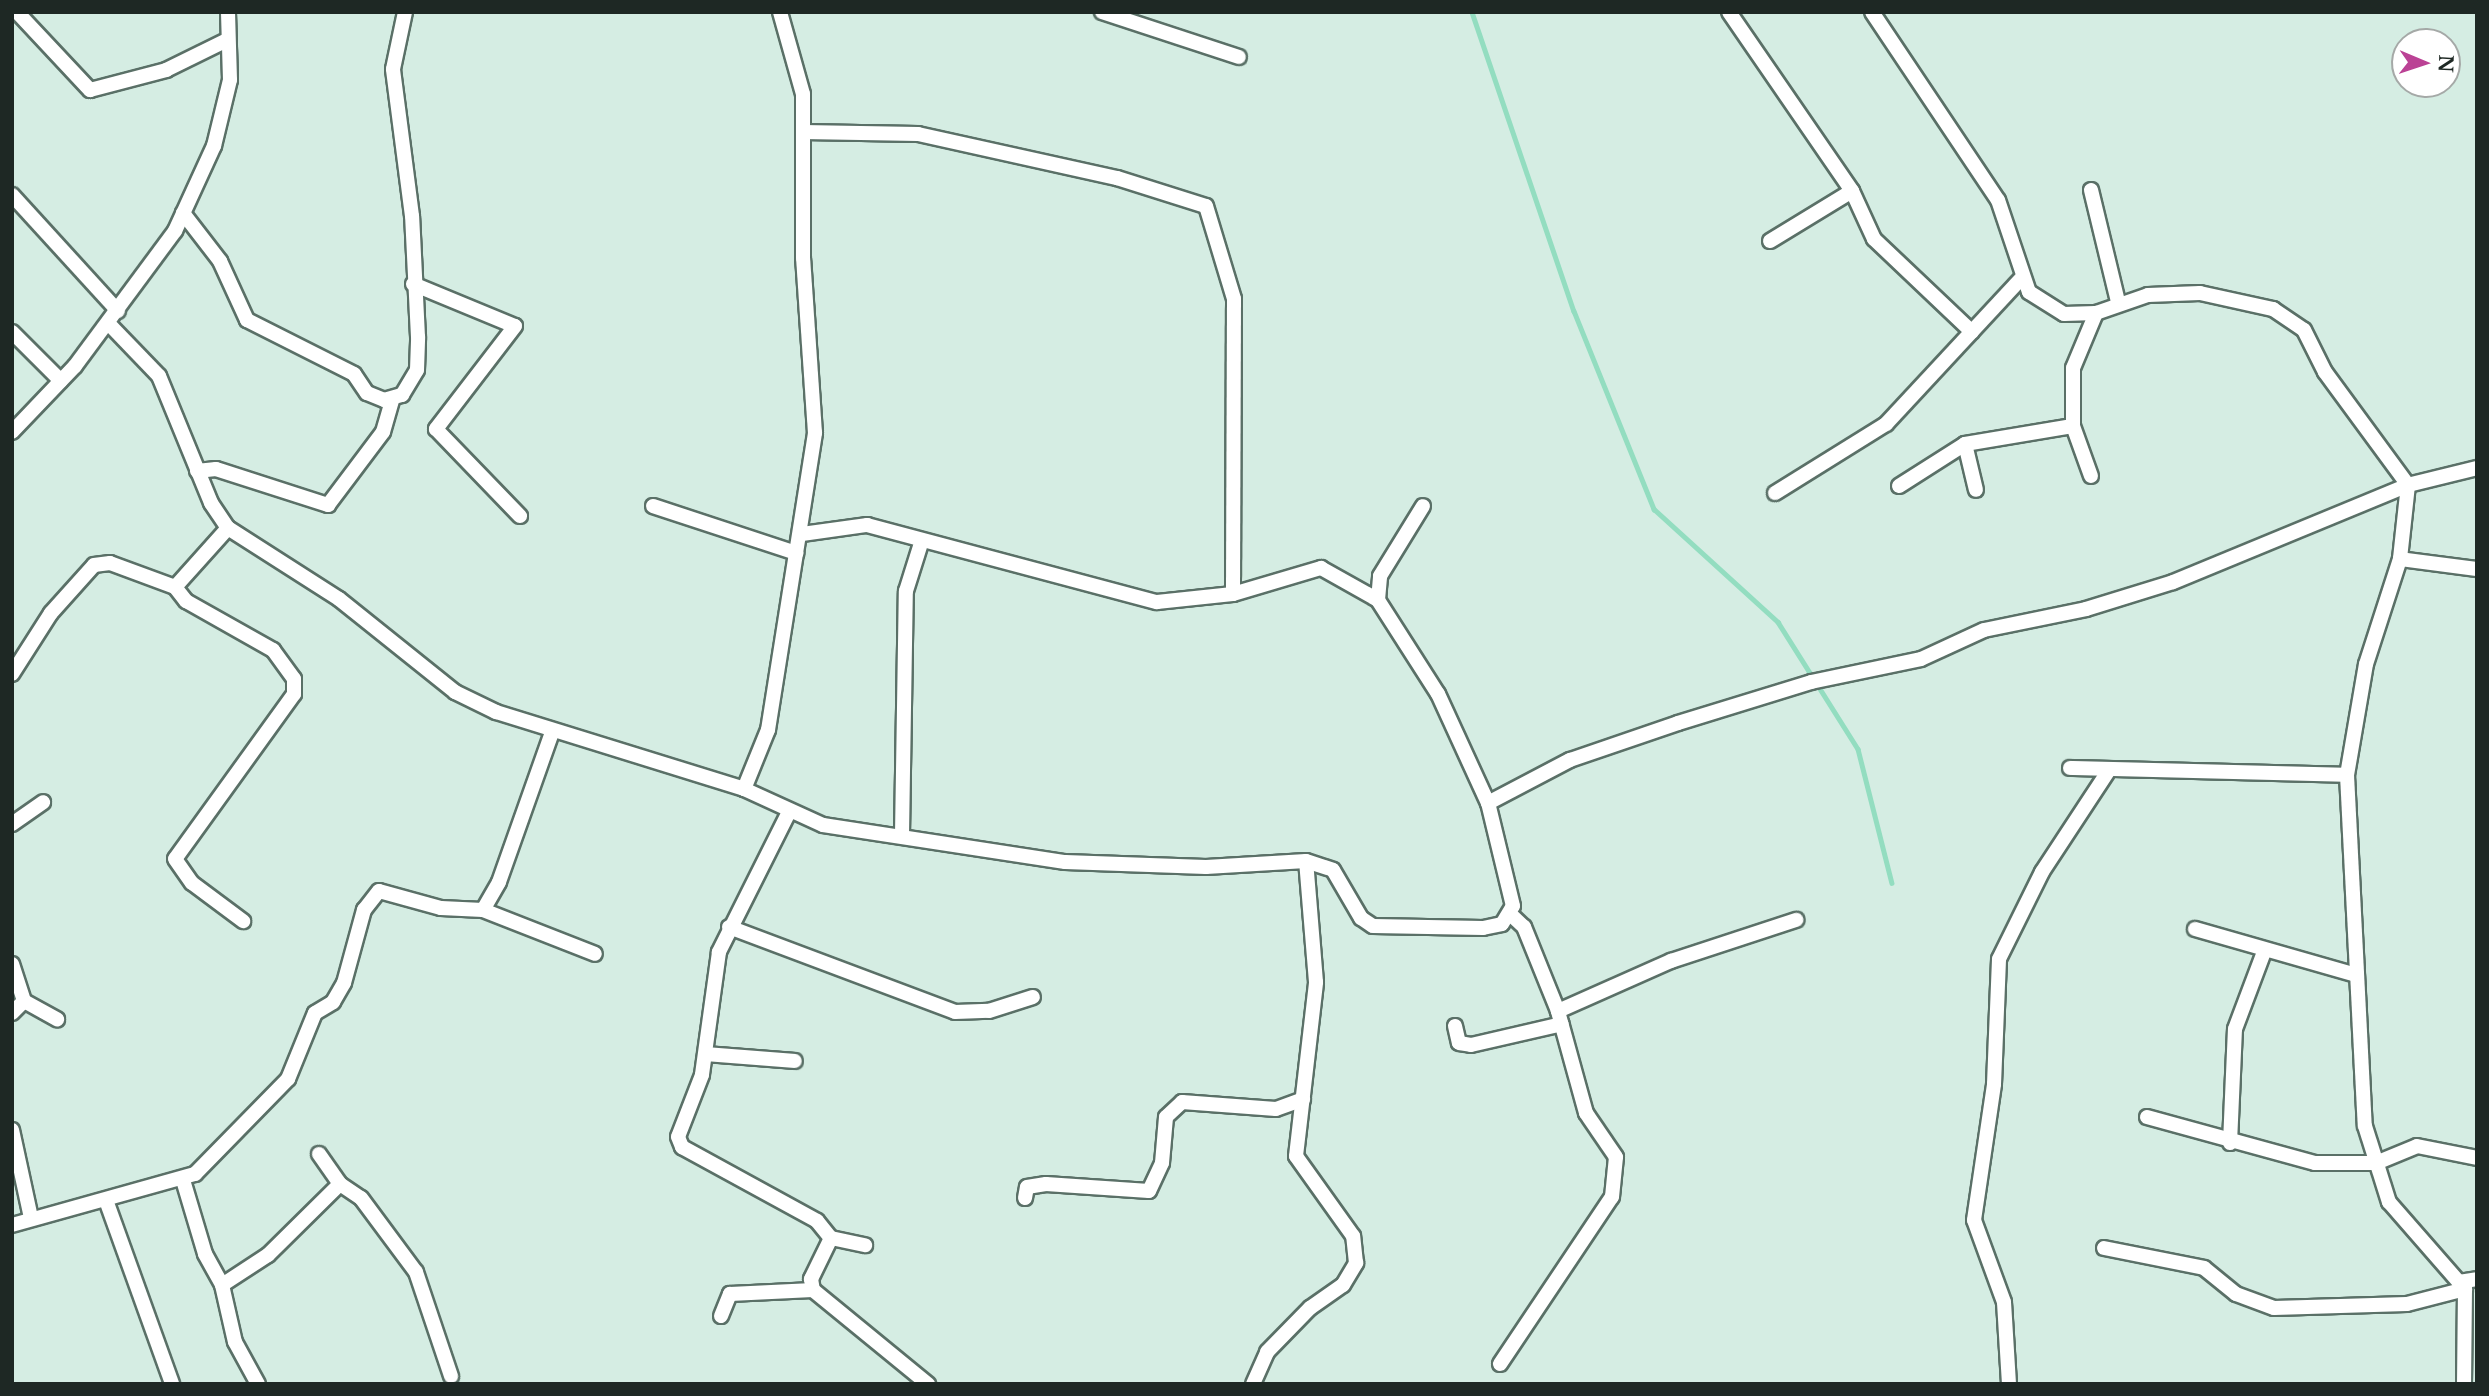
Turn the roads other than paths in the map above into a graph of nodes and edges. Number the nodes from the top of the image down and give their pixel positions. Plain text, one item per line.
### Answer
1 (17, 12) edge
2 (228, 12) edge
3 (405, 12) edge
4 (780, 12) edge
5 (1102, 12) edge
6 (1729, 12) edge
7 (1872, 12) edge
8 (227, 40) junction
9 (1239, 57) dead end
10 (803, 132) junction
11 (2091, 190) dead end
12 (1852, 191) junction
13 (12, 195) edge
14 (183, 213) junction
15 (1770, 241) dead end
16 (2020, 280) junction
17 (413, 284) junction
18 (2118, 302) junction
19 (118, 311) junction
20 (2096, 313) junction
21 (109, 324) junction
22 (12, 332) edge
23 (1972, 332) junction
24 (61, 381) junction
25 (393, 398) junction
26 (2073, 426) junction
27 (12, 432) edge
28 (1965, 444) junction
29 (2477, 468) edge
30 (197, 471) junction
31 (2091, 476) dead end
32 (2407, 485) junction
33 (1899, 486) dead end
34 (1976, 490) dead end
35 (1775, 493) dead end
36 (653, 506) dead end
37 (1423, 506) dead end
38 (520, 516) dead end
39 (228, 528) junction
40 (803, 534) junction
41 (921, 543) junction
42 (796, 553) junction
43 (2400, 559) junction
44 (2477, 569) edge
45 (175, 587) junction
46 (1233, 594) junction
47 (1378, 600) junction
48 (12, 674) edge
49 (552, 732) junction
50 (2070, 768) dead end
51 (2109, 770) junction
52 (2347, 775) junction
53 (744, 789) junction
54 (43, 802) dead end
55 (1488, 803) junction
56 (789, 812) junction
57 (12, 824) edge
58 (902, 835) junction
59 (1306, 861) junction
60 (483, 910) junction
61 (1511, 915) junction
62 (1796, 920) dead end
63 (243, 921) dead end
64 (729, 928) junction
65 (2195, 929) dead end
66 (2265, 948) junction
67 (596, 954) dead end
68 (12, 964) edge
69 (2356, 975) junction
70 (1033, 997) dead end
71 (24, 1001) junction
72 (12, 1013) edge
73 (1560, 1018) junction
74 (57, 1019) dead end
75 (1455, 1026) dead end
76 (706, 1054) junction
77 (795, 1061) dead end
78 (1303, 1099) junction
79 (2147, 1117) dead end
80 (12, 1130) edge
81 (2230, 1143) junction
82 (319, 1154) dead end
83 (2477, 1158) edge
84 (2376, 1163) junction
85 (183, 1180) junction
86 (340, 1184) junction
87 (1025, 1198) dead end
88 (107, 1203) junction
89 (31, 1218) junction
90 (12, 1225) edge
91 (831, 1238) junction
92 (865, 1245) dead end
93 (2105, 1248) dead end
94 (2467, 1283) edge
95 (222, 1285) junction
96 (813, 1290) junction
97 (721, 1316) dead end
98 (1500, 1364) dead end
99 (450, 1376) dead end
100 (172, 1384) edge
101 (258, 1384) edge
102 (929, 1384) edge
103 (1253, 1384) edge
104 (2010, 1384) edge
105 (2464, 1384) edge

1 - 8 street
2 - 8 street
3 - 17 street
4 - 10 street
5 - 9 street
6 - 12 street
7 - 16 street
8 - 14 street
10 - 40 street
10 - 46 street
11 - 18 street
12 - 15 street
12 - 23 street
13 - 19 street
14 - 19 street
14 - 25 street
16 - 20 street
16 - 23 street
17 - 25 street
17 - 38 street
18 - 20 street
18 - 32 street
19 - 21 street
20 - 26 street
21 - 24 street
21 - 30 street
22 - 24 street
23 - 35 street
24 - 27 street
25 - 30 street
26 - 28 street
26 - 31 street
28 - 33 street
28 - 34 street
29 - 32 street
30 - 39 street
32 - 43 street
32 - 55 street
36 - 42 street
37 - 47 street
39 - 45 street
39 - 49 street
40 - 41 street
40 - 42 street
41 - 46 street
41 - 58 street
42 - 53 street
43 - 44 street
43 - 52 street
45 - 48 street
45 - 63 street
46 - 47 street
47 - 55 street
49 - 53 street
49 - 60 street
50 - 51 street
51 - 52 street
51 - 104 street
52 - 69 street
53 - 56 street
54 - 57 street
55 - 61 street
56 - 58 street
56 - 64 street
58 - 59 street
59 - 61 street
59 - 78 street
60 - 67 street
60 - 85 street
61 - 73 street
62 - 73 street
64 - 70 street
64 - 76 street
65 - 66 street
66 - 69 street
66 - 81 street
68 - 71 street
69 - 84 street
71 - 72 street
71 - 74 street
73 - 75 street
73 - 98 street
76 - 77 street
76 - 91 street
78 - 87 street
78 - 103 street
79 - 81 street
80 - 89 street
81 - 84 street
82 - 86 street
83 - 84 street
84 - 94 street
85 - 88 street
85 - 95 street
86 - 95 street
86 - 99 street
88 - 89 street
88 - 100 street
89 - 90 street
91 - 92 street
91 - 96 street
93 - 94 street
94 - 105 street
95 - 101 street
96 - 97 street
96 - 102 street

